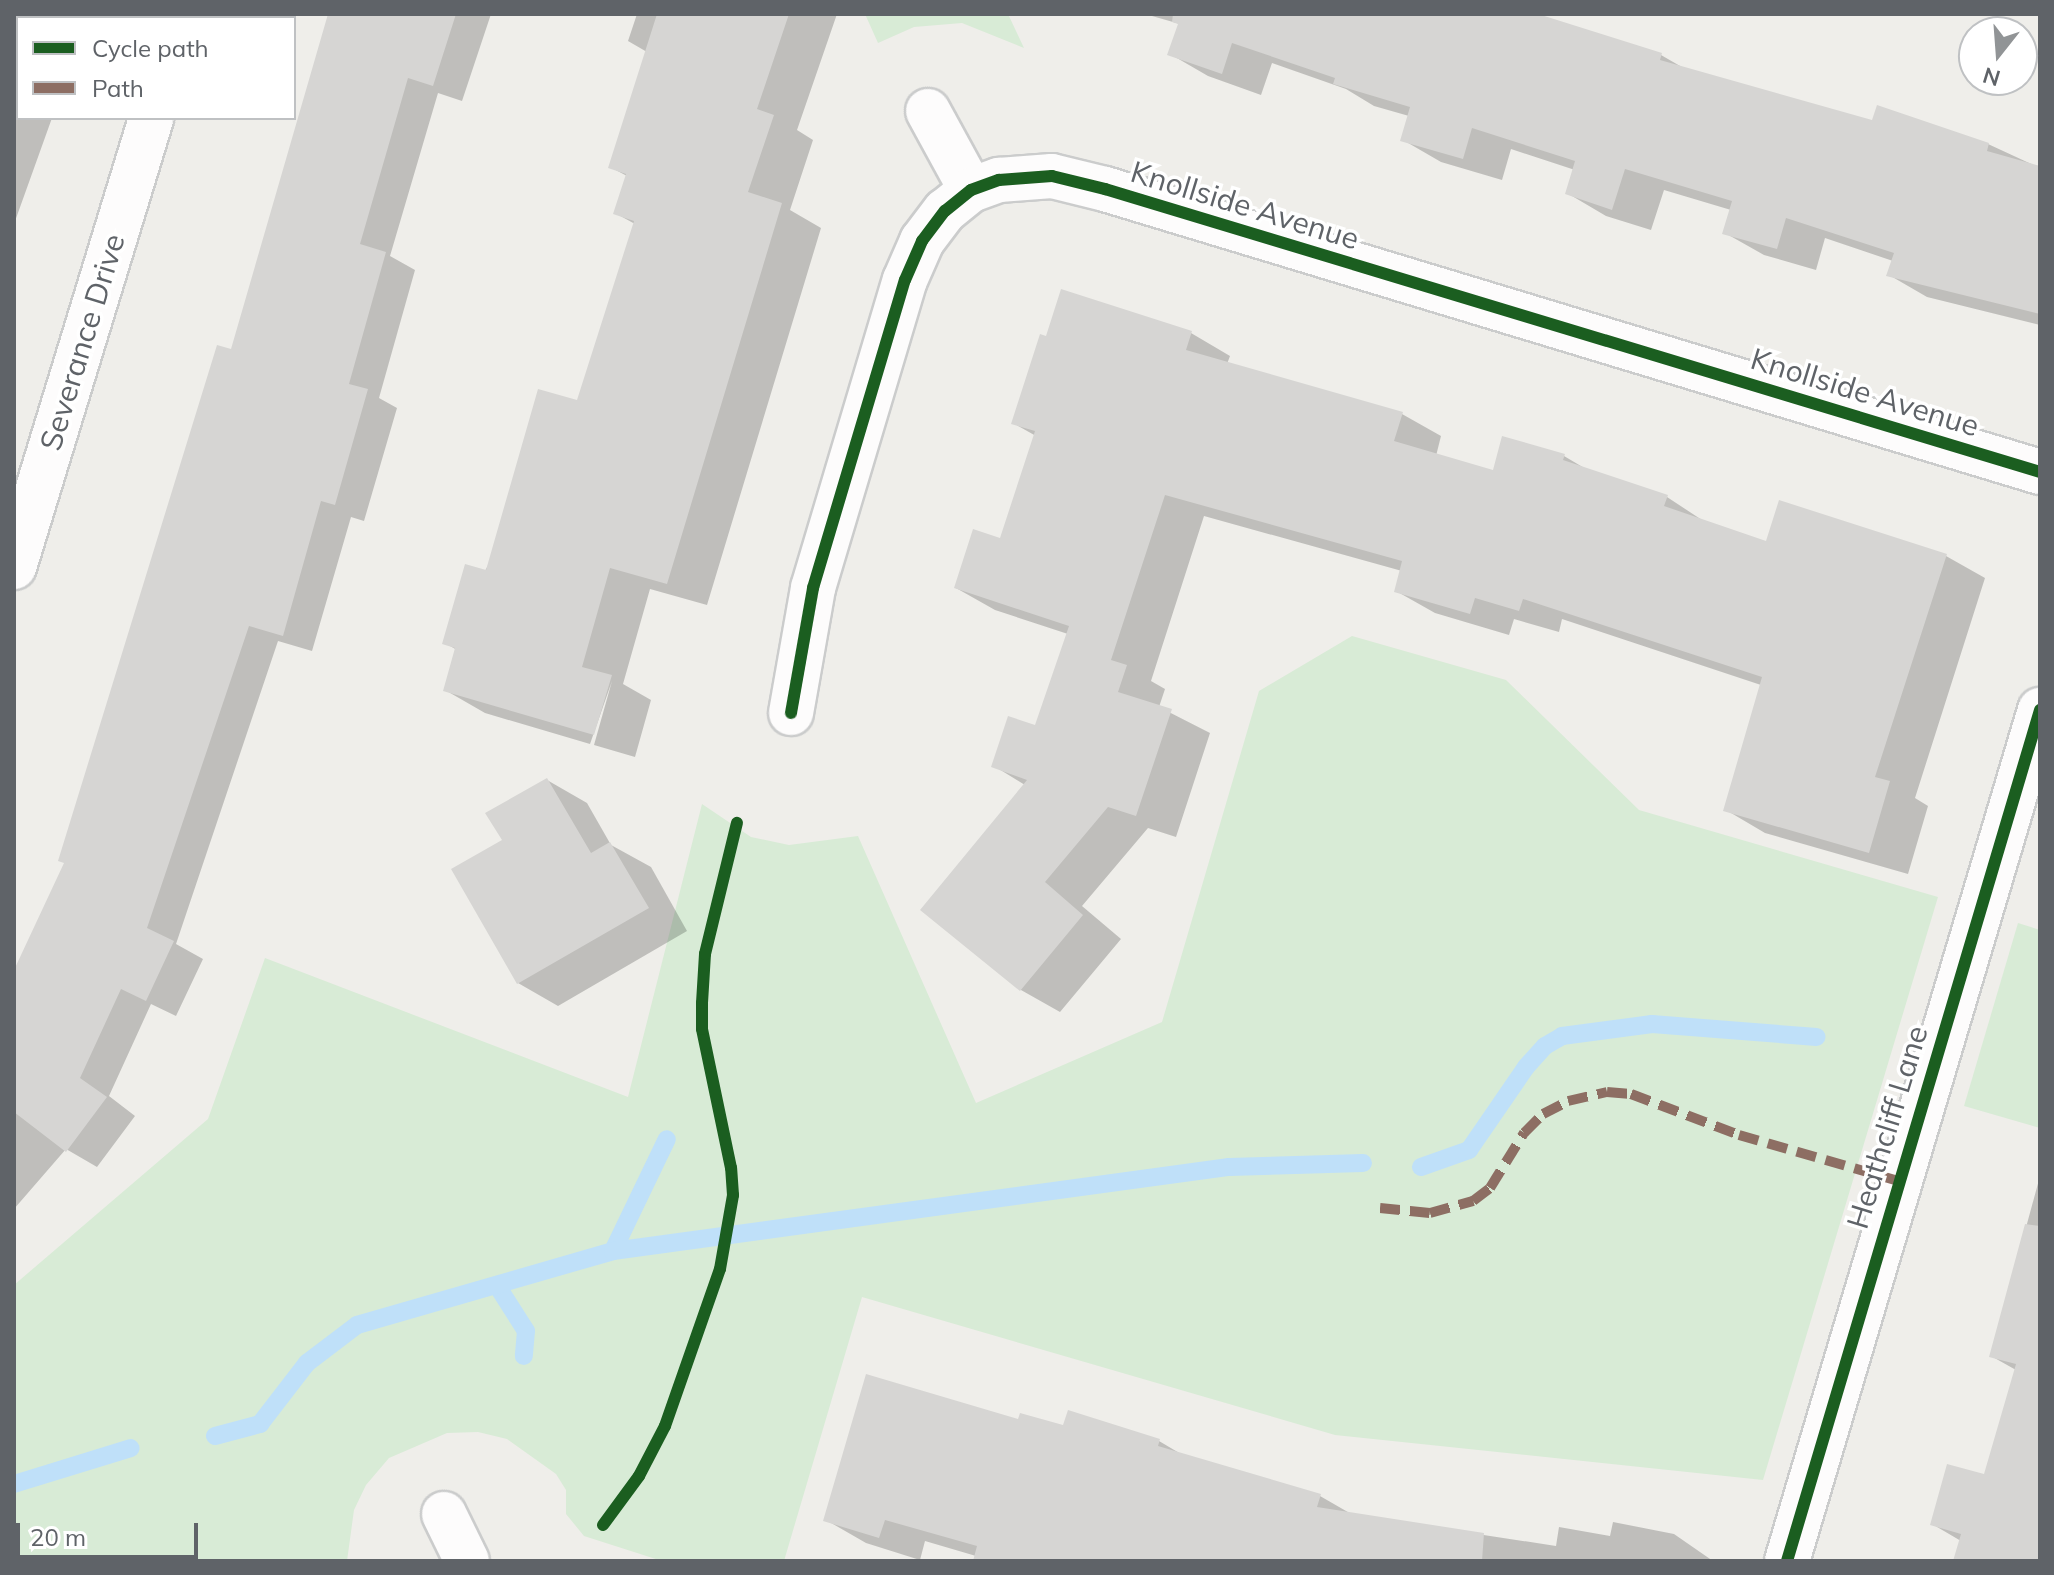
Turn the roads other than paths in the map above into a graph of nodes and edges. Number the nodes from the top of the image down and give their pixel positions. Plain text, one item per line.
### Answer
1 (928, 111) dead end
2 (150, 120) edge
3 (971, 190) junction
4 (2040, 472) edge
5 (14, 567) edge
6 (2040, 710) edge
7 (791, 713) dead end
8 (444, 1514) dead end
9 (467, 1561) edge
10 (1787, 1561) edge

1 - 3 street
2 - 5 street, Severance Drive
3 - 4 street, Knollside Avenue
3 - 7 street
6 - 10 street, Heathcliff Lane
8 - 9 street

